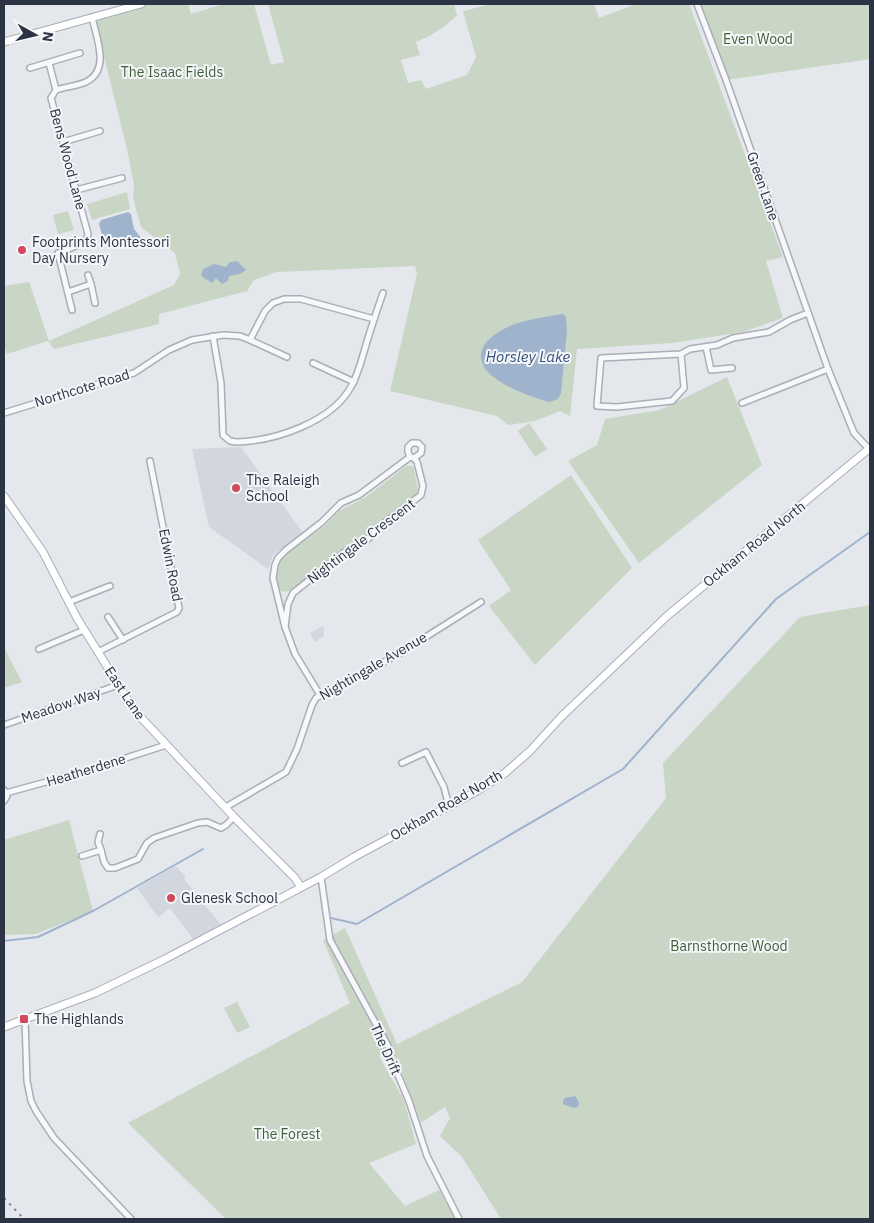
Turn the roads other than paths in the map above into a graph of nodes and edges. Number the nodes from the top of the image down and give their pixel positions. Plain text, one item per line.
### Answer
1 (141, 4) edge
2 (697, 4) edge
3 (92, 17) junction
4 (4, 42) edge
5 (80, 53) dead end
6 (48, 63) junction
7 (30, 68) dead end
8 (56, 90) junction
9 (100, 131) dead end
10 (63, 142) junction
11 (122, 178) dead end
12 (76, 190) junction
13 (88, 275) dead end
14 (91, 284) junction
15 (68, 292) junction
16 (383, 294) dead end
17 (95, 303) dead end
18 (72, 310) dead end
19 (808, 313) junction
20 (374, 319) junction
21 (213, 336) junction
22 (250, 340) junction
23 (706, 347) junction
24 (680, 354) junction
25 (287, 357) dead end
26 (313, 363) dead end
27 (732, 368) dead end
28 (828, 369) junction
29 (354, 382) junction
30 (742, 403) dead end
31 (4, 413) edge
32 (870, 449) edge
33 (150, 460) dead end
34 (4, 496) edge
35 (110, 586) dead end
36 (276, 591) junction
37 (293, 593) junction
38 (68, 602) junction
39 (481, 602) dead end
40 (108, 617) dead end
41 (285, 627) junction
42 (84, 630) junction
43 (123, 640) junction
44 (39, 649) dead end
45 (98, 652) junction
46 (118, 686) junction
47 (320, 695) junction
48 (4, 726) edge
49 (166, 745) junction
50 (402, 763) dead end
51 (5, 792) edge
52 (4, 801) edge
53 (226, 807) junction
54 (449, 807) junction
55 (234, 817) junction
56 (100, 834) dead end
57 (101, 850) junction
58 (82, 856) dead end
59 (321, 877) junction
60 (301, 887) junction
61 (25, 1020) junction
62 (4, 1027) edge
63 (131, 1219) edge
64 (460, 1219) edge

1 - 3 main road
2 - 19 street, Green Lane
3 - 4 main road
3 - 8 street, Bens Wood Lane
5 - 6 street
6 - 7 street
6 - 8 street
8 - 10 street, Bens Wood Lane
9 - 10 street
10 - 12 street, Bens Wood Lane
11 - 12 street
12 - 15 street, Bens Wood Lane
13 - 14 street
14 - 15 street
14 - 17 street
15 - 18 street
16 - 20 street
19 - 23 street
19 - 28 street, Green Lane
20 - 22 street
20 - 29 street
21 - 22 street, Northcote Road
21 - 29 street
21 - 31 street, Northcote Road
22 - 25 street, Northcote Road
23 - 24 street
23 - 27 street
24 - 24 street
26 - 29 street
28 - 30 street
28 - 32 street, Green Lane
32 - 54 main road, Ockham Road North
33 - 43 street, Edwin Road
34 - 38 main road, East Lane
35 - 38 street
36 - 37 street, Nightingale Crescent
36 - 37 street, Nightingale Crescent
36 - 41 street, Nightingale Crescent
37 - 41 street, Nightingale Crescent
38 - 42 main road, East Lane
39 - 47 street, Nightingale Avenue
40 - 43 street
41 - 47 street, Nightingale Crescent
42 - 44 street
42 - 45 main road, East Lane
43 - 45 street, Edwin Road
45 - 46 main road, East Lane
46 - 48 street, Meadow Way
46 - 49 main road, East Lane
47 - 53 street, Nightingale Avenue
49 - 51 street, Heatherdene
49 - 53 main road, East Lane
50 - 54 street
51 - 52 street, Heatherdene
53 - 55 main road, East Lane
54 - 59 main road, Ockham Road North
55 - 57 street
55 - 60 main road, East Lane
56 - 57 street
57 - 58 street
59 - 60 main road, Ockham Road North
59 - 64 street, The Drift
60 - 61 main road, Ockham Road North
61 - 62 main road, Ockham Road North
61 - 63 street

